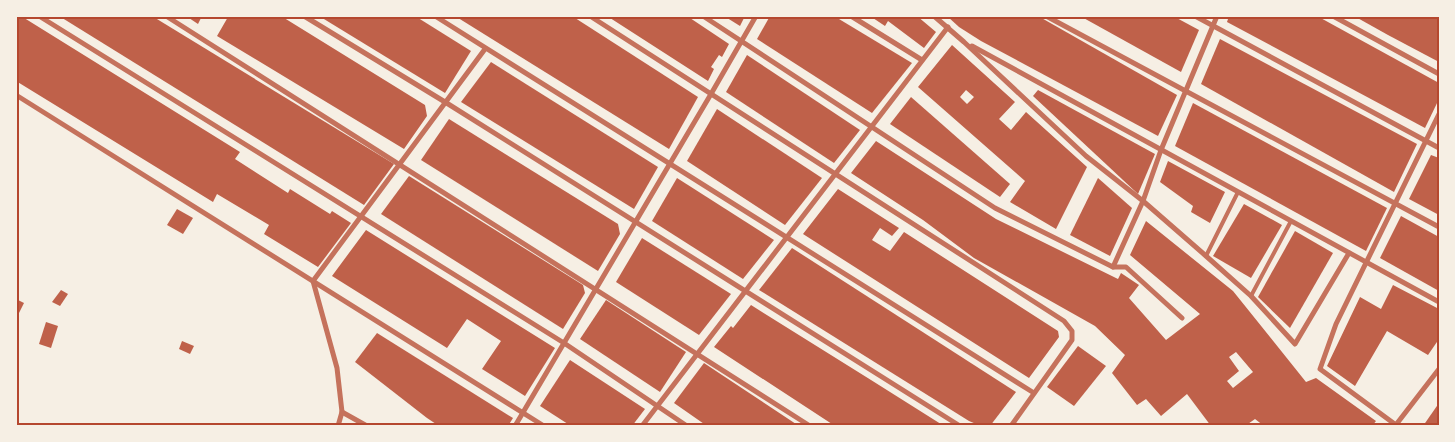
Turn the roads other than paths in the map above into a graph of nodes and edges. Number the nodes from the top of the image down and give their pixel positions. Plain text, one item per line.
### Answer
1 (39, 16) edge
2 (166, 16) edge
3 (304, 16) edge
4 (435, 16) edge
5 (590, 16) edge
6 (703, 16) edge
7 (756, 16) edge
8 (851, 16) edge
9 (934, 16) edge
10 (1046, 16) edge
11 (1195, 16) edge
12 (1217, 16) edge
13 (1333, 16) edge
14 (1213, 26) junction
15 (948, 28) junction
16 (741, 41) junction
17 (964, 42) junction
18 (485, 49) junction
19 (922, 60) junction
20 (1439, 74) edge
21 (1186, 91) junction
22 (711, 94) junction
23 (16, 95) edge
24 (445, 102) junction
25 (1439, 114) edge
26 (871, 127) junction
27 (1425, 141) junction
28 (1439, 148) edge
29 (1162, 150) junction
30 (400, 164) junction
31 (669, 164) junction
32 (835, 174) junction
33 (1238, 192) junction
34 (1143, 201) junction
35 (1395, 203) junction
36 (361, 216) junction
37 (1291, 221) junction
38 (635, 222) junction
39 (1439, 227) edge
40 (787, 237) junction
41 (1349, 252) junction
42 (1206, 256) junction
43 (1366, 262) junction
44 (1113, 267) junction
45 (313, 281) junction
46 (596, 288) junction
47 (745, 292) junction
48 (1251, 296) junction
49 (1439, 302) edge
50 (1182, 318) dead end
51 (564, 343) junction
52 (697, 354) junction
53 (1439, 370) edge
54 (1034, 393) junction
55 (657, 406) junction
56 (342, 412) junction
57 (523, 412) junction
58 (338, 426) edge
59 (367, 426) edge
60 (515, 426) edge
61 (544, 426) edge
62 (642, 426) edge
63 (687, 426) edge
64 (810, 426) edge
65 (960, 426) edge
66 (1011, 426) edge
67 (1395, 426) edge

1 - 36 street
2 - 30 street
3 - 24 street
4 - 18 street
5 - 22 street
6 - 16 street
7 - 16 street
8 - 19 street
9 - 15 street
10 - 21 street
11 - 14 street
12 - 14 street
13 - 20 street
14 - 21 street
14 - 27 street
15 - 17 street
15 - 19 street
16 - 22 street
16 - 26 street
17 - 29 street
17 - 34 street
18 - 24 street
18 - 31 street
19 - 26 street
21 - 29 street
21 - 35 street
22 - 31 street
22 - 32 street
23 - 45 street
24 - 30 street
24 - 38 street
25 - 27 street
26 - 32 street
26 - 44 street
27 - 28 street
27 - 35 street
29 - 33 street
29 - 34 street
30 - 36 street
30 - 46 street
31 - 38 street
31 - 40 street
32 - 40 street
32 - 54 street
33 - 37 street
33 - 42 lane
34 - 42 street
34 - 44 street
35 - 39 street
35 - 43 street
36 - 45 street
36 - 51 street
37 - 41 street
37 - 48 lane
38 - 46 street
38 - 47 street
40 - 47 street
40 - 54 street
41 - 43 street
41 - 48 street
42 - 48 street
43 - 49 street
43 - 67 street
44 - 50 street
45 - 56 street
45 - 57 street
46 - 51 street
46 - 52 street
47 - 52 street
47 - 65 street
51 - 55 street
51 - 57 street
52 - 55 street
52 - 64 street
53 - 67 street
54 - 66 street
55 - 62 street
55 - 63 street
56 - 58 street
56 - 59 street
57 - 60 street
57 - 61 street

